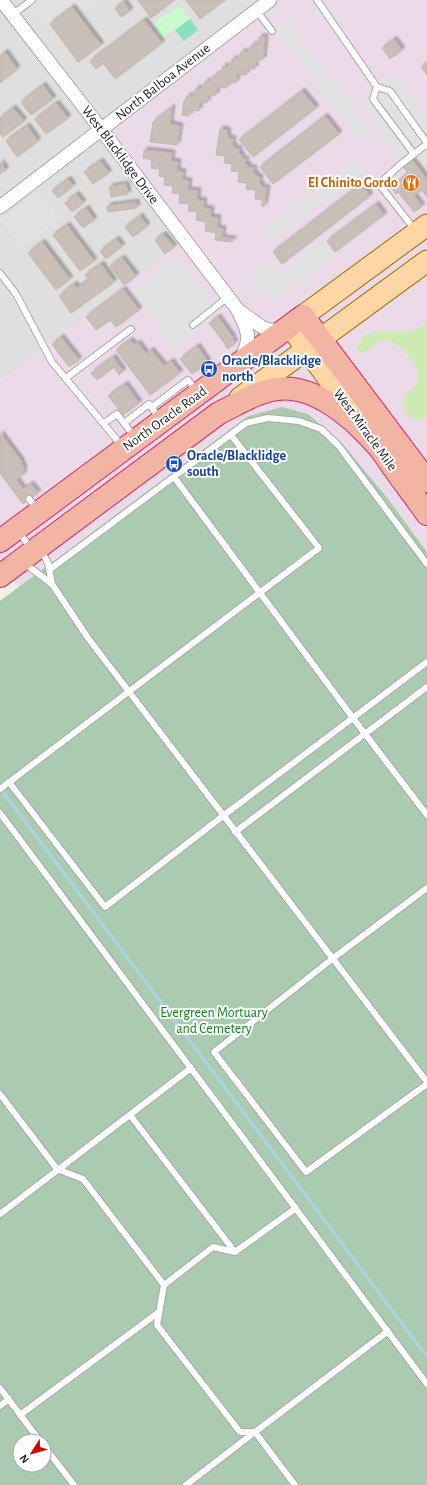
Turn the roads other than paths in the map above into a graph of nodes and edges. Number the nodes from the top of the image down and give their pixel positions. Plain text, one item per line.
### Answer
1 (1, 0) edge
2 (32, 0) edge
3 (270, 0) edge
4 (317, 0) edge
5 (256, 10) junction
6 (12, 15) junction
7 (272, 31) dead end
8 (377, 87) junction
9 (101, 129) junction
10 (427, 144) edge
11 (414, 154) junction
12 (0, 207) edge
13 (422, 229) edge
14 (427, 261) edge
15 (0, 273) edge
16 (228, 297) junction
17 (238, 310) junction
18 (193, 324) dead end
19 (292, 324) junction
20 (131, 329) dead end
21 (313, 344) junction
22 (236, 366) junction
23 (66, 378) junction
24 (219, 413) junction
25 (157, 414) junction
26 (104, 423) junction
27 (124, 423) junction
28 (231, 435) junction
29 (375, 443) junction
30 (130, 444) junction
31 (174, 477) junction
32 (427, 481) edge
33 (427, 514) edge
34 (8, 535) edge
35 (17, 561) edge
36 (427, 564) edge
37 (49, 570) junction
38 (52, 584) junction
39 (260, 593) junction
40 (427, 662) edge
41 (427, 687) edge
42 (129, 692) junction
43 (353, 718) junction
44 (365, 734) junction
45 (9, 782) junction
46 (0, 789) edge
47 (0, 813) edge
48 (427, 815) edge
49 (223, 816) junction
50 (236, 832) junction
51 (427, 888) edge
52 (332, 959) junction
53 (191, 1068) junction
54 (427, 1083) edge
55 (0, 1095) edge
56 (130, 1115) junction
57 (57, 1170) junction
58 (296, 1208) junction
59 (0, 1214) edge
60 (236, 1252) junction
61 (164, 1285) junction
62 (159, 1312) junction
63 (388, 1331) junction
64 (427, 1384) edge
65 (0, 1388) edge
66 (9, 1399) junction
67 (0, 1406) edge
68 (20, 1415) junction
69 (255, 1432) junction
70 (34, 1433) edge
71 (52, 1456) edge
72 (74, 1485) edge
73 (186, 1485) edge
74 (295, 1485) edge

1 - 6 street, West Blacklidge Drive
2 - 6 lane
3 - 5 street, North Balboa Avenue
4 - 8 lane
5 - 7 lane
5 - 9 street, North Balboa Avenue
6 - 9 street, West Blacklidge Drive
8 - 10 lane
8 - 11 lane
9 - 12 street, North Balboa Avenue
9 - 16 street, West Blacklidge Drive
10 - 11 lane
11 - 13 lane
13 - 19 main road, North Oracle Road
14 - 21 main road, North Oracle Road
15 - 23 lane
16 - 17 street, West Blacklidge Drive
16 - 18 lane
17 - 19 street
17 - 22 street
19 - 21 highway, West Miracle Mile
19 - 22 highway, North Oracle Road
20 - 23 lane
21 - 24 main road, North Oracle Road
21 - 29 main road, West Miracle Mile
21 - 32 highway, West Miracle Mile
22 - 25 highway, North Oracle Road
23 - 26 lane
24 - 29 highway
24 - 35 highway, North Oracle Road
25 - 27 lane
25 - 30 highway, North Oracle Road
26 - 27 lane
26 - 30 lane
27 - 30 lane
28 - 31 lane
28 - 36 lane
28 - 39 lane
29 - 33 highway, West Miracle Mile
30 - 34 highway, North Oracle Road
31 - 37 lane
31 - 39 lane
34 - 35 lane
35 - 37 lane
35 - 38 lane
37 - 38 lane
38 - 42 lane
39 - 42 lane
39 - 43 lane
40 - 43 lane
41 - 44 lane
42 - 45 lane
42 - 49 lane
43 - 44 lane
43 - 49 lane
44 - 48 lane
44 - 50 lane
45 - 46 lane
45 - 49 lane
47 - 53 lane
49 - 50 lane
50 - 52 lane
51 - 52 lane
52 - 54 lane
52 - 54 lane
53 - 56 lane
53 - 58 lane
55 - 57 lane
56 - 57 lane
56 - 60 lane
57 - 59 lane
57 - 61 lane
58 - 60 lane
58 - 63 lane
60 - 61 lane
61 - 62 lane
62 - 68 lane
62 - 69 lane
63 - 64 lane
63 - 69 lane
65 - 66 lane
66 - 67 lane
66 - 68 lane
68 - 70 lane
69 - 73 lane
69 - 74 lane
71 - 72 lane

